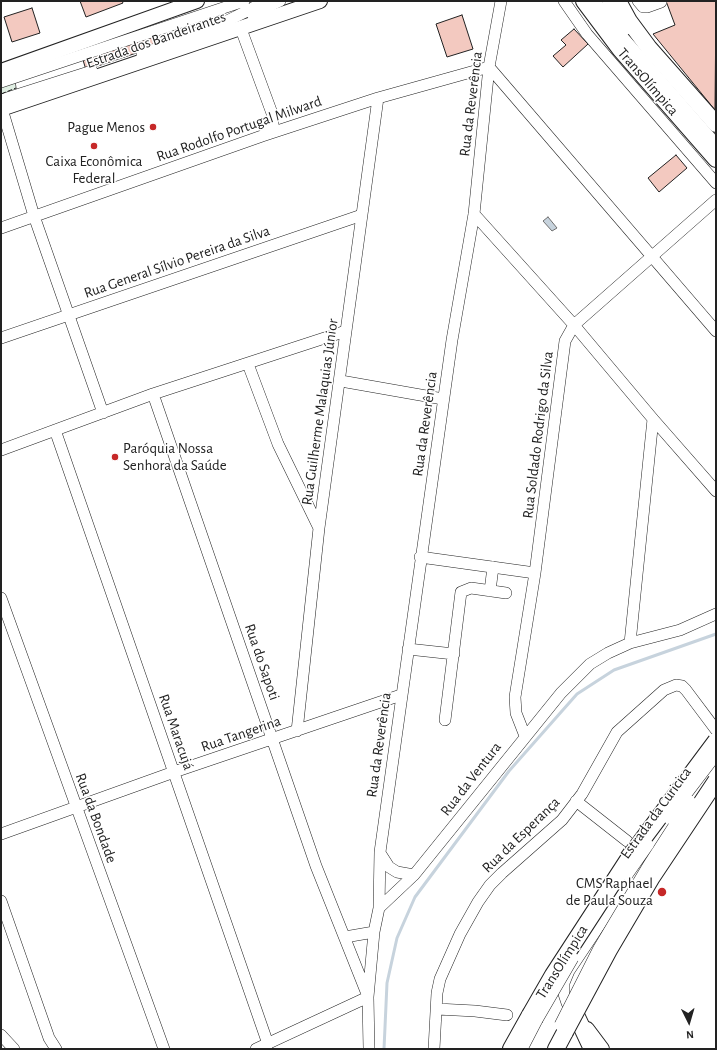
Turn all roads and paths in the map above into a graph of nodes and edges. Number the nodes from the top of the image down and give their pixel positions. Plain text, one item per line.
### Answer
1 (197, 1) edge
2 (262, 1) edge
3 (298, 1) edge
4 (320, 1) edge
5 (500, 1) edge
6 (564, 1) edge
7 (584, 1) edge
8 (595, 1) edge
9 (608, 1) edge
10 (618, 1) edge
11 (638, 1) edge
12 (244, 2) edge
13 (660, 2) edge
14 (283, 7) edge
15 (219, 25) junction
16 (241, 29) junction
17 (489, 67) junction
18 (1, 70) edge
19 (29, 72) junction
20 (1, 82) edge
21 (35, 88) junction
22 (378, 98) junction
23 (1, 106) edge
24 (716, 124) edge
25 (716, 135) edge
26 (262, 136) junction
27 (716, 144) edge
28 (716, 159) edge
29 (716, 182) edge
30 (716, 200) edge
31 (474, 214) junction
32 (362, 215) junction
33 (34, 216) junction
34 (1, 228) edge
35 (652, 257) junction
36 (68, 314) junction
37 (574, 325) junction
38 (346, 331) junction
39 (716, 331) edge
40 (1, 338) edge
41 (248, 364) junction
42 (341, 381) junction
43 (153, 394) junction
44 (444, 400) junction
45 (103, 413) junction
46 (652, 419) junction
47 (55, 430) junction
48 (1, 450) edge
49 (716, 491) edge
50 (319, 528) junction
51 (420, 556) junction
52 (493, 567) junction
53 (535, 573) junction
54 (490, 591) junction
55 (506, 593) dead end
56 (1, 598) edge
57 (716, 614) edge
58 (630, 644) junction
59 (408, 649) junction
60 (454, 654) junction
61 (401, 695) junction
62 (445, 720) dead end
63 (716, 730) edge
64 (297, 731) junction
65 (525, 736) junction
66 (272, 740) junction
67 (716, 741) edge
68 (716, 755) edge
69 (716, 760) edge
70 (716, 766) edge
71 (174, 772) junction
72 (716, 781) edge
73 (576, 801) junction
74 (76, 807) junction
75 (1, 834) edge
76 (627, 841) dead end
77 (380, 852) junction
78 (414, 875) junction
79 (1, 900) edge
80 (379, 908) junction
81 (374, 932) junction
82 (345, 937) junction
83 (368, 997) junction
84 (437, 1009) junction
85 (507, 1015) dead end
86 (577, 1016) junction
87 (533, 1018) junction
88 (562, 1030) junction
89 (1, 1035) edge
90 (48, 1044) edge
91 (268, 1044) junction
92 (13, 1048) edge
93 (56, 1049) edge
94 (164, 1049) edge
95 (256, 1049) edge
96 (369, 1049) edge
97 (434, 1049) edge
98 (511, 1049) edge
99 (522, 1049) edge
100 (547, 1049) edge
101 (556, 1049) edge
102 (592, 1049) edge
103 (602, 1049) edge

1 - 18 main road, Estrada dos Bandeirantes
2 - 15 street
3 - 14 main road
4 - 14 main road, Estrada dos Bandeirantes
5 - 17 street, Rua da Reverência
6 - 29 street
7 - 28 highway, TransOlímpica
8 - 27 street, TransOlímpica
9 - 25 street, TransOlímpica
10 - 24 highway, TransOlímpica
11 - 13 street
12 - 19 street
14 - 15 street
14 - 16 main road, Estrada dos Bandeirantes
15 - 21 street
16 - 23 main road, Estrada dos Bandeirantes
16 - 26 street
17 - 22 street, Rua Rodolfo Portugal Milward
17 - 31 street, Rua da Reverência
17 - 35 street
19 - 20 street
19 - 21 street
21 - 23 street
22 - 26 street, Rua Rodolfo Portugal Milward
22 - 32 street, Rua Guilherme Malaquias Júnior
23 - 33 street
26 - 33 street, Rua Rodolfo Portugal Milward
30 - 35 street, Rua Soldado Rodrigo da Silva
31 - 37 street
31 - 44 street, Rua da Reverência
32 - 36 street, Rua General Sílvio Pereira da Silva
32 - 38 street, Rua Guilherme Malaquias Júnior
33 - 34 street, Rua Rodolfo Portugal Milward
33 - 36 street
35 - 37 street, Rua Soldado Rodrigo da Silva
35 - 39 street
36 - 40 street, Rua General Sílvio Pereira da Silva
36 - 45 street
37 - 46 street
37 - 53 street, Rua Soldado Rodrigo da Silva
38 - 41 street
38 - 42 street, Rua Guilherme Malaquias Júnior
41 - 43 street
41 - 50 street
42 - 44 street
42 - 50 street, Rua Guilherme Malaquias Júnior
43 - 45 street
43 - 66 street, Rua do Sapoti
44 - 51 street, Rua da Reverência
45 - 47 street
46 - 49 street
46 - 58 street
47 - 48 street
47 - 71 street, Rua Maracujá
50 - 64 street, Rua Guilherme Malaquias Júnior
51 - 52 street
51 - 59 street, Rua da Reverência
52 - 53 street
52 - 54 street
53 - 65 street, Rua Soldado Rodrigo da Silva
54 - 55 street
54 - 60 street
56 - 74 street, Rua da Bondade
57 - 58 street, Rua da Ventura
58 - 65 street, Rua da Ventura
59 - 60 street
59 - 61 street, Rua da Reverência
60 - 62 street
61 - 64 street, Rua Tangerina
61 - 77 street, Rua da Reverência
63 - 73 street, Rua da Esperança
64 - 66 street, Rua Tangerina
65 - 78 street, Rua da Ventura
66 - 71 street, Rua Tangerina
66 - 82 street, Rua do Sapoti
67 - 87 highway, TransOlímpica, bridge
68 - 87 street, TransOlímpica, bridge
69 - 86 street, Estrada da Curicica
70 - 88 street, TransOlímpica, bridge
71 - 74 street, Rua Tangerina
71 - 91 street, Rua Maracujá
72 - 88 highway, bridge
73 - 76 street
73 - 84 street, Rua da Esperança
74 - 75 street, Rua Tangerina
74 - 94 street, Rua da Bondade
77 - 78 street
77 - 80 street, Rua da Reverência
78 - 80 street, Rua da Ventura
79 - 90 street
80 - 81 street
81 - 82 street
81 - 83 street
82 - 83 street, Rua do Sapoti
83 - 91 street
83 - 96 street
84 - 85 street
84 - 97 street, Rua da Esperança
86 - 102 highway
86 - 103 main road, Estrada da Curicica
87 - 98 highway, TransOlímpica
87 - 99 street, TransOlímpica
88 - 100 street, TransOlímpica
88 - 101 highway
89 - 92 street
90 - 93 street
91 - 95 street

